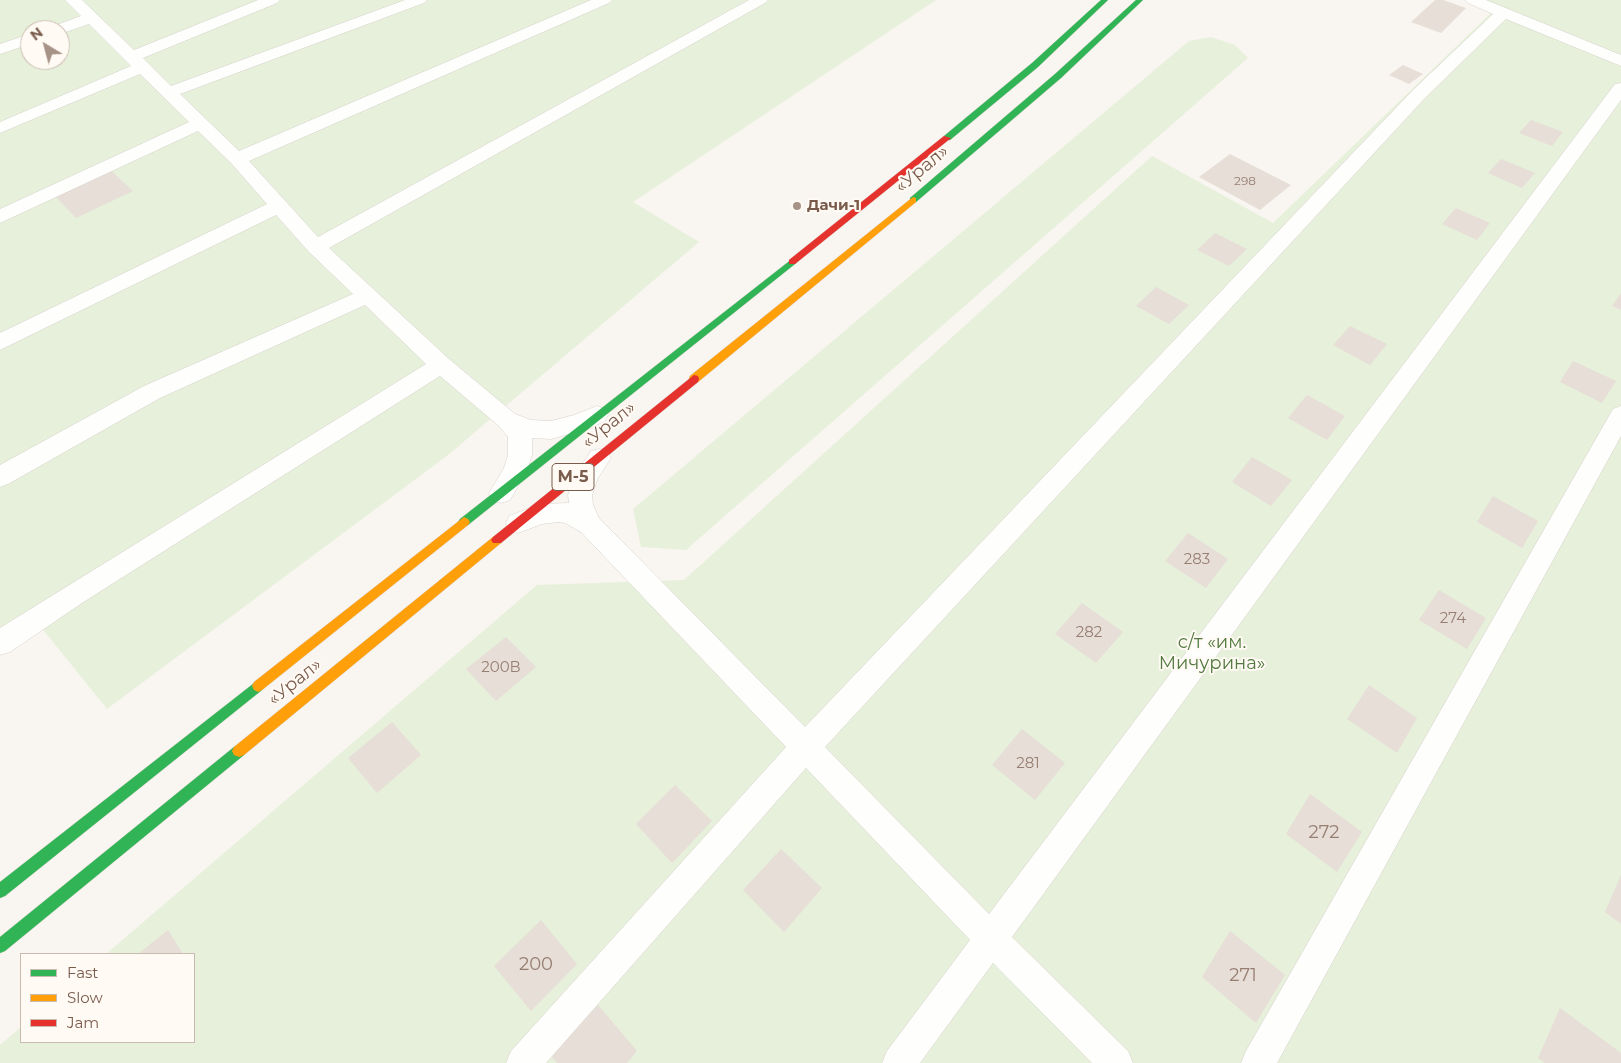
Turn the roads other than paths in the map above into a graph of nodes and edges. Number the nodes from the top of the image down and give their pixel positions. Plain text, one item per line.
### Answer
1 (272, 0) edge
2 (419, 0) edge
3 (604, 0) edge
4 (760, 0) edge
5 (1104, 0) edge
6 (1140, 0) edge
7 (1473, 0) edge
8 (78, 1) edge
9 (1504, 12) junction
10 (92, 18) junction
11 (70, 26) edge
12 (20, 43) edge
13 (0, 50) edge
14 (1621, 61) edge
15 (137, 62) junction
16 (1621, 88) edge
17 (168, 93) junction
18 (200, 124) junction
19 (0, 128) edge
20 (236, 159) junction
21 (278, 206) junction
22 (0, 217) edge
23 (316, 248) junction
24 (366, 296) junction
25 (0, 342) edge
26 (441, 365) junction
27 (604, 412) junction
28 (1621, 415) edge
29 (507, 420) junction
30 (604, 452) junction
31 (0, 477) edge
32 (500, 495) junction
33 (516, 523) junction
34 (590, 525) junction
35 (0, 643) edge
36 (806, 746) junction
37 (0, 891) edge
38 (990, 938) junction
39 (0, 946) edge
40 (523, 1063) edge
41 (899, 1063) edge
42 (1116, 1063) edge
43 (1258, 1063) edge

1 - 15 lane
2 - 17 lane
3 - 20 lane
4 - 23 lane
5 - 27 highway, «Урал» / М-5
6 - 30 highway, «Урал» / М-5
7 - 9 lane
8 - 10 lane
9 - 14 lane
9 - 36 lane
10 - 11 lane
10 - 15 lane
12 - 13 lane
15 - 17 lane
15 - 19 lane
16 - 38 lane
17 - 18 lane
18 - 20 lane
18 - 22 lane
20 - 21 lane
21 - 23 lane
21 - 25 lane
23 - 24 lane
24 - 26 lane
24 - 31 lane
26 - 29 lane
26 - 35 lane
27 - 29 lane
27 - 32 highway, «Урал» / М-5
28 - 43 lane
29 - 32 lane
30 - 33 highway, «Урал» / М-5
30 - 34 lane
32 - 37 highway, «Урал» / М-5
33 - 34 lane
33 - 39 highway, «Урал» / М-5
34 - 36 lane
36 - 38 lane
36 - 40 lane
38 - 41 lane
38 - 42 lane

